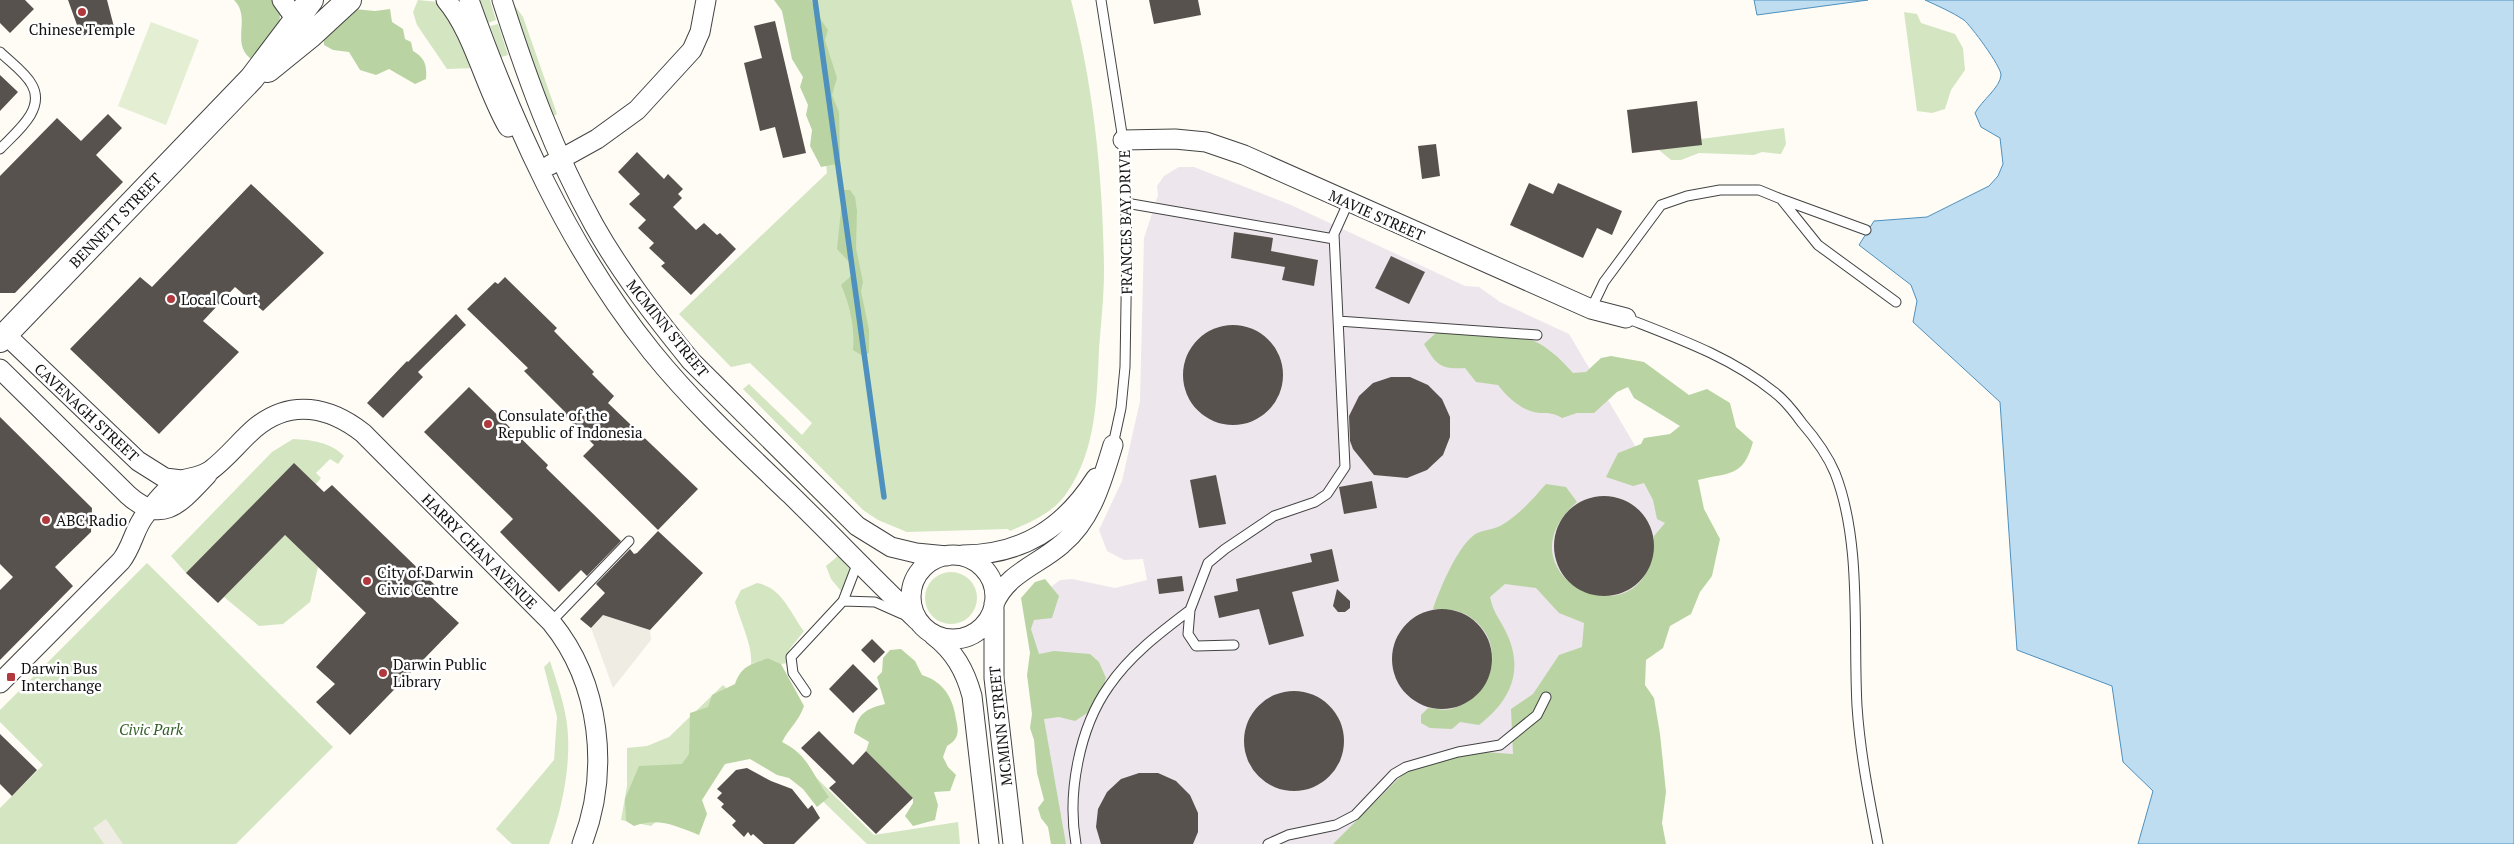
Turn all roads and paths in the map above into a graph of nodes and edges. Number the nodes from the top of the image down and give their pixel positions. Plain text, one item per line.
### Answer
1 (312, 0) edge
2 (349, 0) edge
3 (446, 0) edge
4 (469, 0) edge
5 (502, 0) edge
6 (706, 0) edge
7 (1101, 0) edge
8 (289, 9) edge
9 (0, 52) edge
10 (230, 101) junction
11 (1123, 140) junction
12 (0, 149) edge
13 (561, 159) junction
14 (540, 170) junction
15 (1781, 198) junction
16 (1126, 203) junction
17 (1348, 203) junction
18 (1866, 230) dead end
19 (1334, 239) junction
20 (1896, 302) dead end
21 (1591, 309) junction
22 (1626, 318) joint
23 (1338, 321) junction
24 (2, 334) edge
25 (1536, 335) dead end
26 (0, 369) edge
27 (1113, 445) junction
28 (224, 457) junction
29 (182, 480) junction
30 (151, 509) junction
31 (628, 541) dead end
32 (952, 556) junction
33 (858, 562) junction
34 (843, 601) junction
35 (994, 606) junction
36 (1190, 610) junction
37 (551, 622) junction
38 (923, 626) junction
39 (1234, 645) dead end
40 (0, 683) edge
41 (806, 692) dead end
42 (1546, 698) dead end
43 (584, 840) edge
44 (989, 844) edge
45 (1014, 844) edge
46 (1076, 844) edge
47 (1268, 844) edge
48 (1878, 844) edge

1 - 8 street, BENNETT STREET
2 - 10 street, BENNETT STREET
3 - 14 street, MCMINN STREET
4 - 14 street, MCMINN STREET
5 - 13 street, MCMINN STREET
6 - 13 street
7 - 11 lane, FRANCES BAY DRIVE
8 - 10 street, BENNETT STREET
9 - 12 lane
10 - 24 street, BENNETT STREET
11 - 16 lane, FRANCES BAY DRIVE
11 - 17 street, MAVIE STREET
13 - 14 street
13 - 32 street, MCMINN STREET
14 - 33 street, MCMINN STREET
15 - 18 lane
15 - 20 lane
15 - 21 lane
16 - 19 lane
16 - 27 lane, FRANCES BAY DRIVE
17 - 19 lane
17 - 21 street, MAVIE STREET
19 - 23 lane
21 - 22 street, MAVIE STREET
22 - 48 lane
23 - 25 lane
23 - 36 lane
24 - 29 street, CAVENAGH STREET
26 - 30 street, CAVENAGH STREET
27 - 32 street, FRANCES BAY DRIVE
27 - 35 street, FRANCES BAY DRIVE
28 - 29 street, HARRY CHAN AVENUE
28 - 30 street, HARRY CHAN AVENUE
28 - 37 street, HARRY CHAN AVENUE
29 - 30 street, HARRY CHAN AVENUE
30 - 40 street, HARRY CHAN AVENUE
31 - 37 lane
32 - 35 street
32 - 38 street
33 - 34 lane
33 - 38 street, MCMINN STREET
34 - 38 lane
34 - 41 lane
35 - 38 street
35 - 45 street, MCMINN STREET
36 - 39 lane
36 - 46 lane
37 - 43 street, HARRY CHAN AVENUE
38 - 44 street, MCMINN STREET
42 - 47 lane

